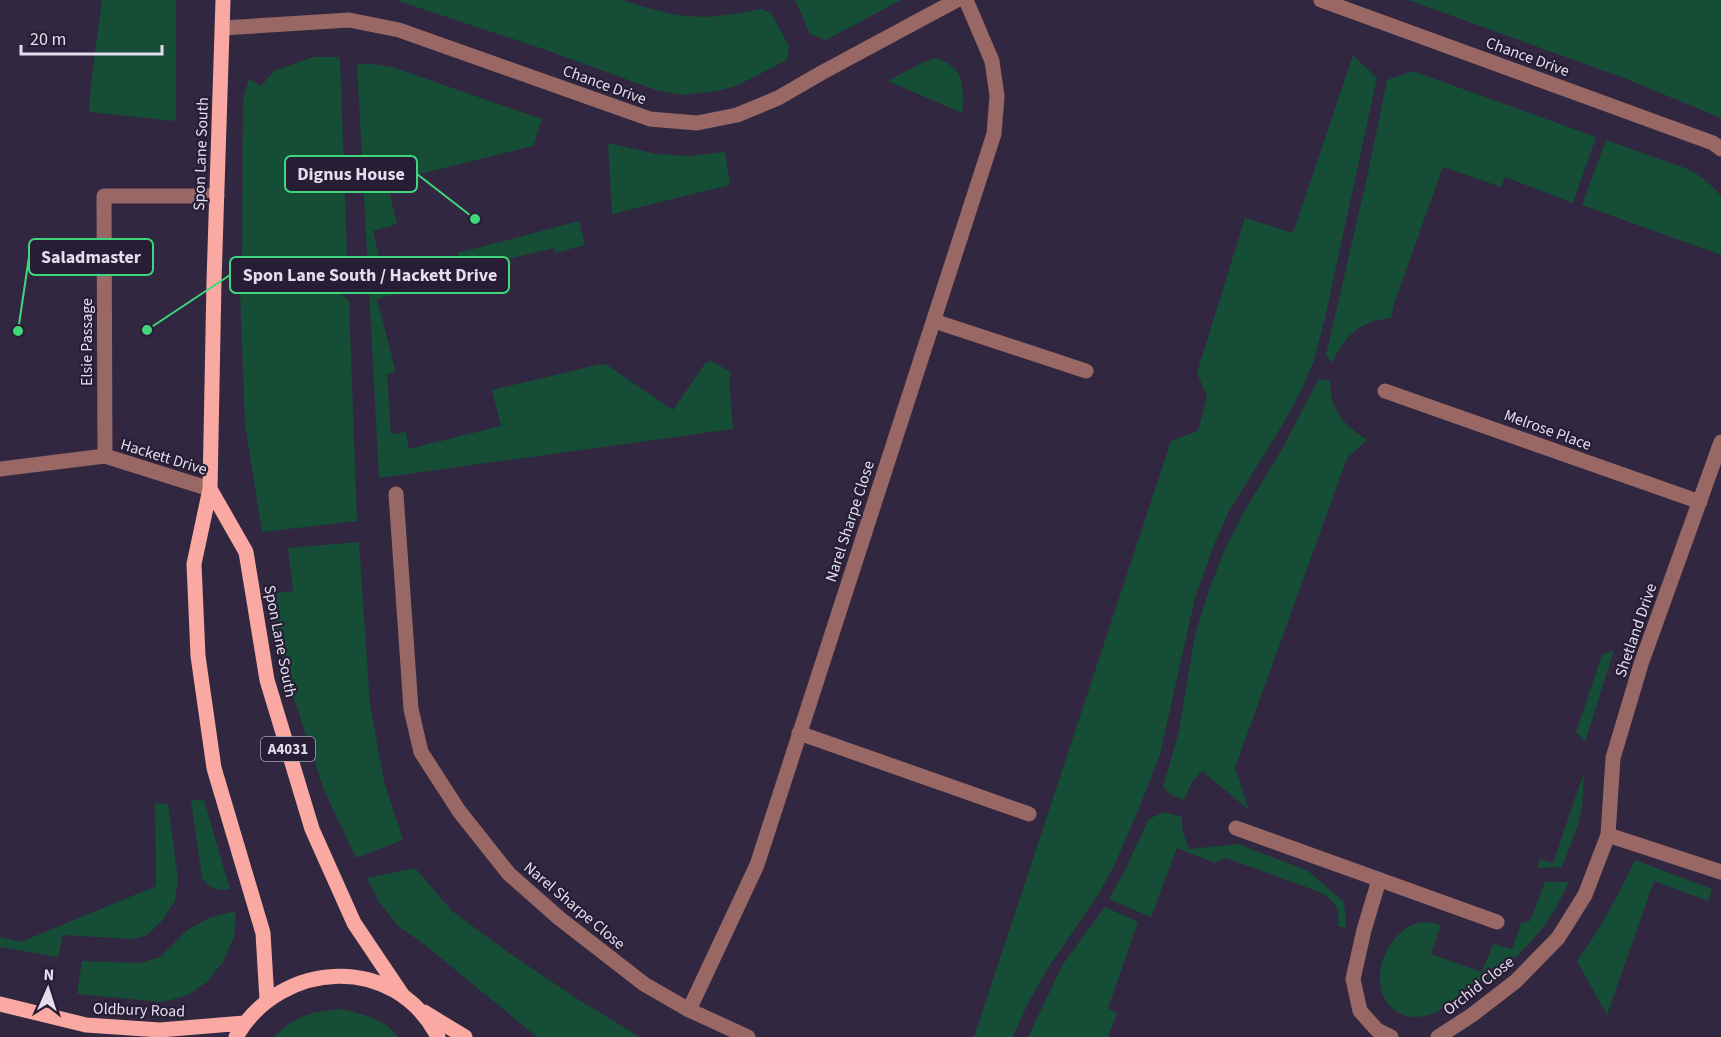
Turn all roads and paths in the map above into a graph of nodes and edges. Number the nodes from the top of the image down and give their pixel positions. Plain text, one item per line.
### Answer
1 (223, 0) edge
2 (957, 0) edge
3 (966, 0) edge
4 (1321, 0) edge
5 (223, 28) junction
6 (1721, 149) edge
7 (217, 196) junction
8 (934, 321) junction
9 (1086, 371) dead end
10 (1385, 391) dead end
11 (1721, 442) edge
12 (105, 456) junction
13 (0, 468) edge
14 (210, 489) junction
15 (396, 494) dead end
16 (1700, 502) junction
17 (799, 732) junction
18 (1029, 814) dead end
19 (1236, 828) dead end
20 (1608, 835) junction
21 (1721, 872) edge
22 (1379, 880) junction
23 (1497, 922) dead end
24 (403, 996) junction
25 (267, 1000) junction
26 (0, 1004) edge
27 (689, 1010) junction
28 (422, 1011) junction
29 (244, 1023) junction
30 (236, 1037) edge
31 (438, 1037) edge
32 (465, 1037) edge
33 (748, 1037) edge
34 (1391, 1037) edge
35 (1438, 1037) edge

1 - 5 main road, Spon Lane South
2 - 5 street, Chance Drive
3 - 8 street, Narel Sharpe Close
4 - 6 street, Chance Drive
5 - 7 main road, Spon Lane South
7 - 12 street, Elsie Passage
7 - 14 main road, Spon Lane South
8 - 9 street
8 - 17 street, Narel Sharpe Close
10 - 16 street, Melrose Place
11 - 16 street, Shetland Drive
12 - 13 street, Hackett Drive
12 - 14 street, Hackett Drive
14 - 24 main road, Spon Lane South / A4031
14 - 25 main road, Spon Lane South
15 - 27 street, Narel Sharpe Close
16 - 20 street, Shetland Drive
17 - 18 street
17 - 27 street, Narel Sharpe Close
19 - 22 street
20 - 21 street
20 - 35 street, Orchid Close
22 - 23 street
22 - 34 street
24 - 25 main road
24 - 28 main road
25 - 29 main road
26 - 29 main road, Oldbury Road
27 - 33 street, Narel Sharpe Close
28 - 31 main road
28 - 32 main road
29 - 30 main road

